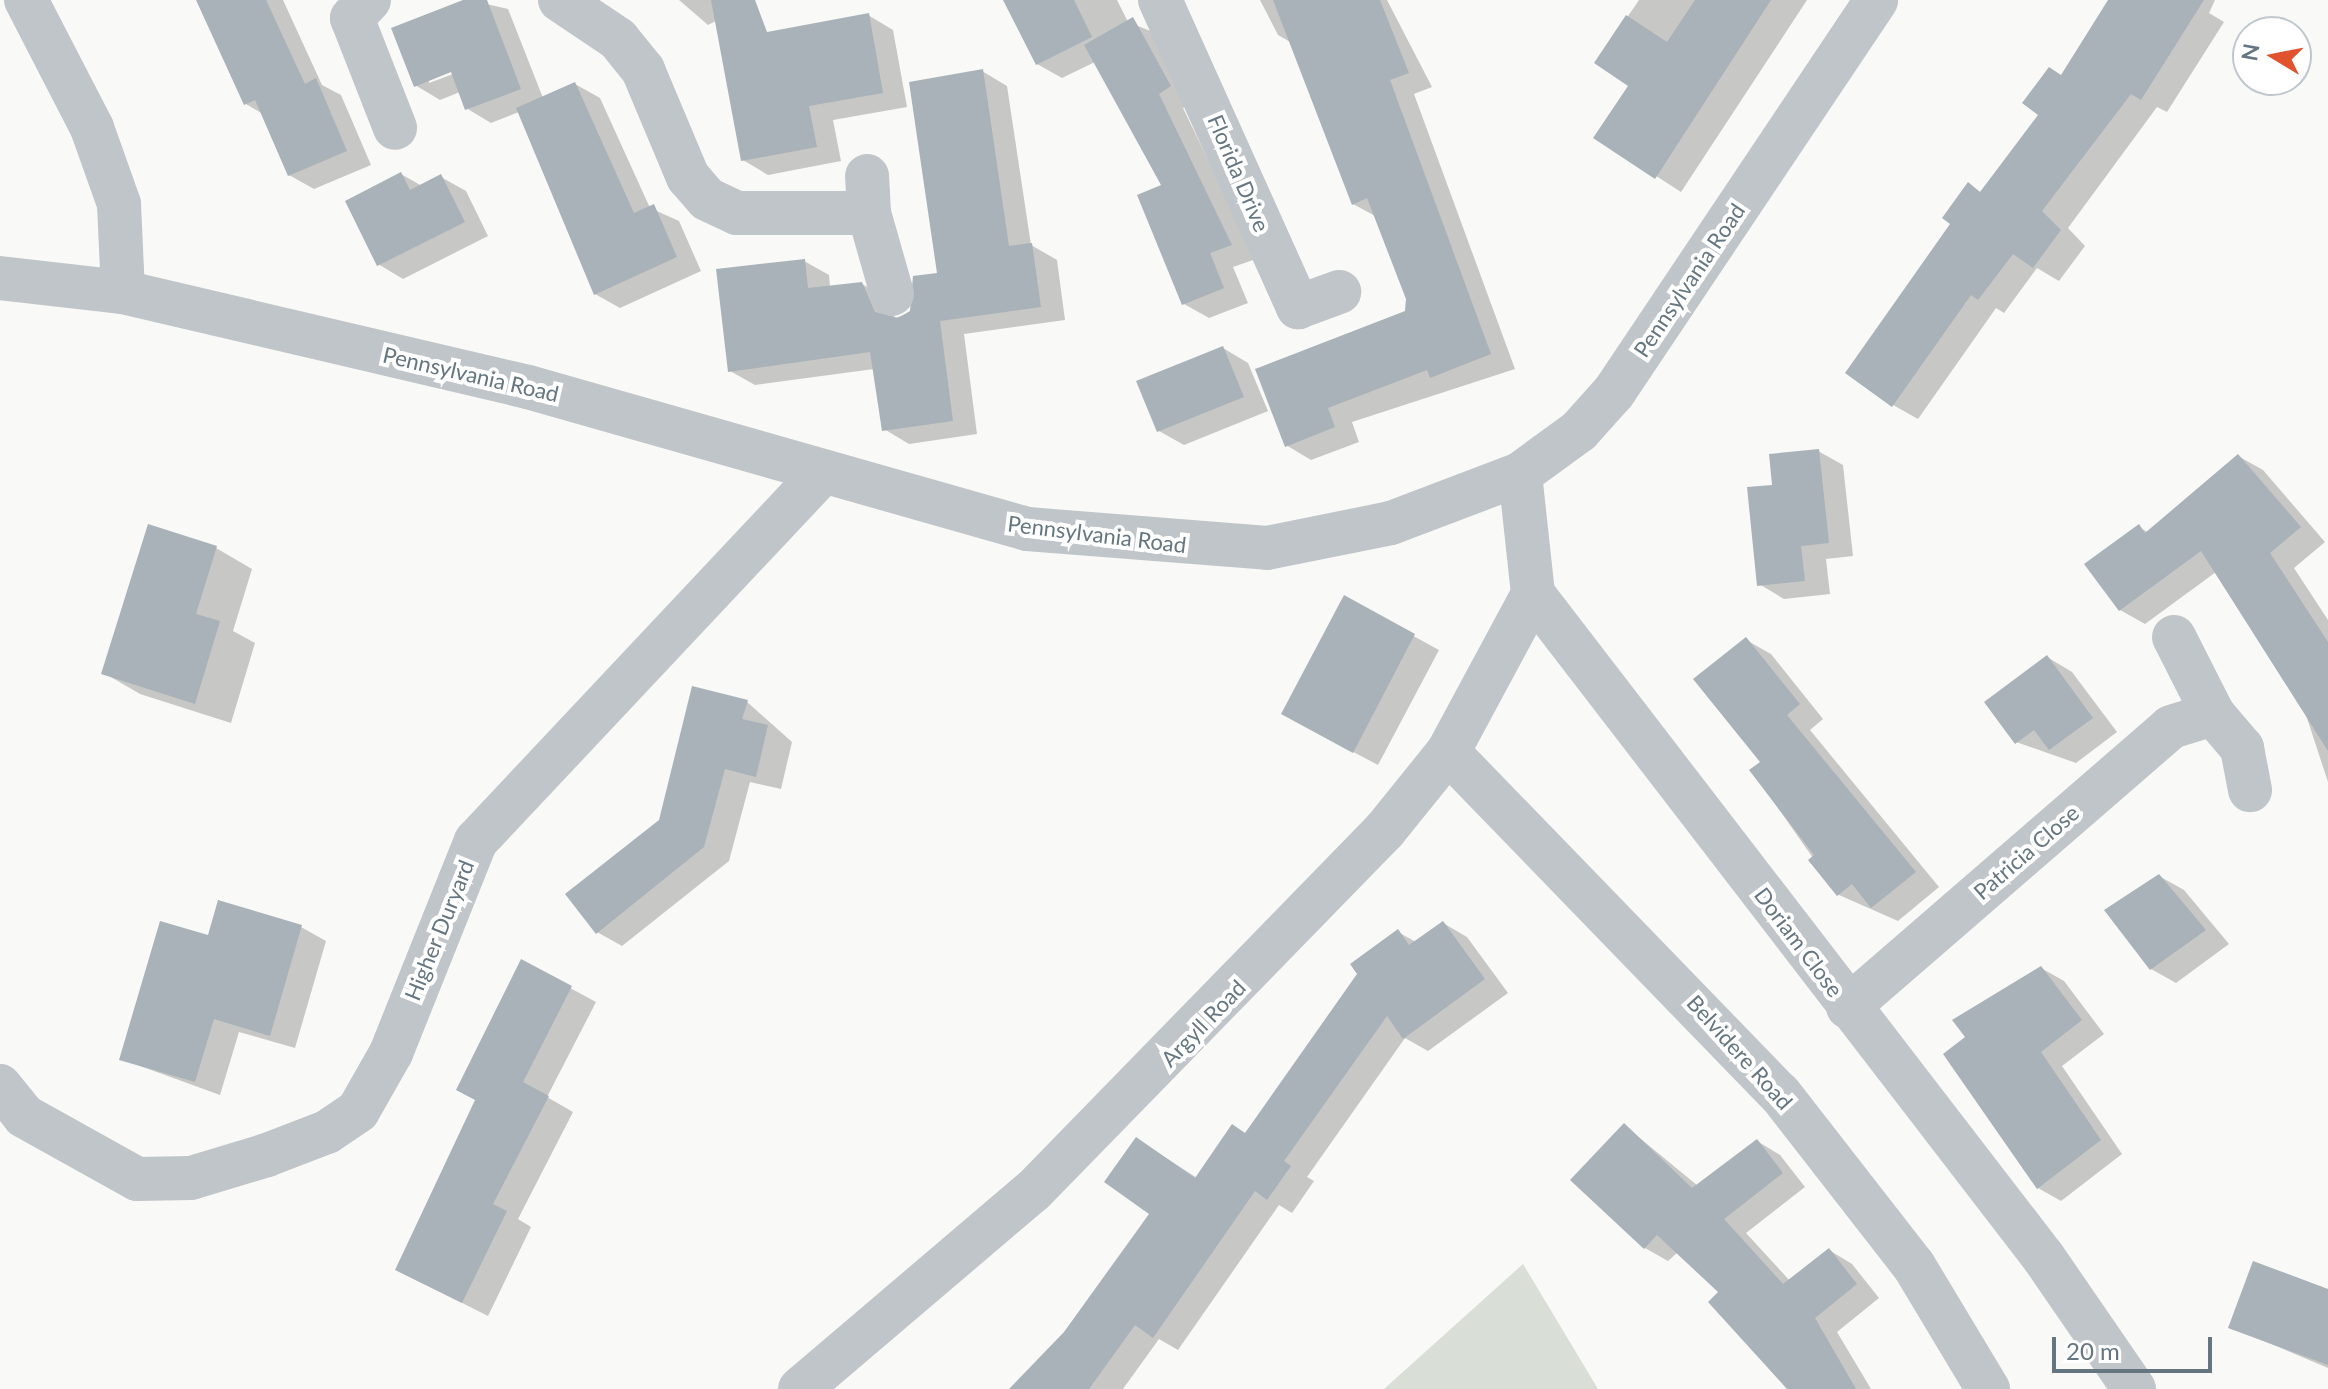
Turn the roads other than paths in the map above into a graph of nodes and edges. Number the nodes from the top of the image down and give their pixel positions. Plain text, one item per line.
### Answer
1 (26, 0) edge
2 (369, 0) edge
3 (560, 0) edge
4 (1160, 0) edge
5 (1876, 0) edge
6 (395, 128) dead end
7 (0, 278) edge
8 (123, 292) junction
9 (1339, 292) dead end
10 (892, 294) dead end
11 (822, 473) junction
12 (1520, 474) junction
13 (1533, 594) junction
14 (2174, 637) dead end
15 (2213, 714) junction
16 (1448, 752) junction
17 (2250, 790) dead end
18 (1848, 1007) junction
19 (0, 1086) edge
20 (800, 1389) edge
21 (1988, 1389) edge
22 (2134, 1389) edge

1 - 8 street
2 - 6 street
3 - 10 street
4 - 9 street, Florida Drive
5 - 12 street, Pennsylvania Road
7 - 8 street, Pennsylvania Road
8 - 11 street, Pennsylvania Road
11 - 12 street, Pennsylvania Road
11 - 19 street, Higher Duryard
12 - 13 street
13 - 16 street, Argyll Road
13 - 18 street, Doriam Close
14 - 15 street
15 - 17 street
15 - 18 street, Patricia Close
16 - 20 street, Argyll Road
16 - 21 street, Belvidere Road
18 - 22 street, Doriam Close

